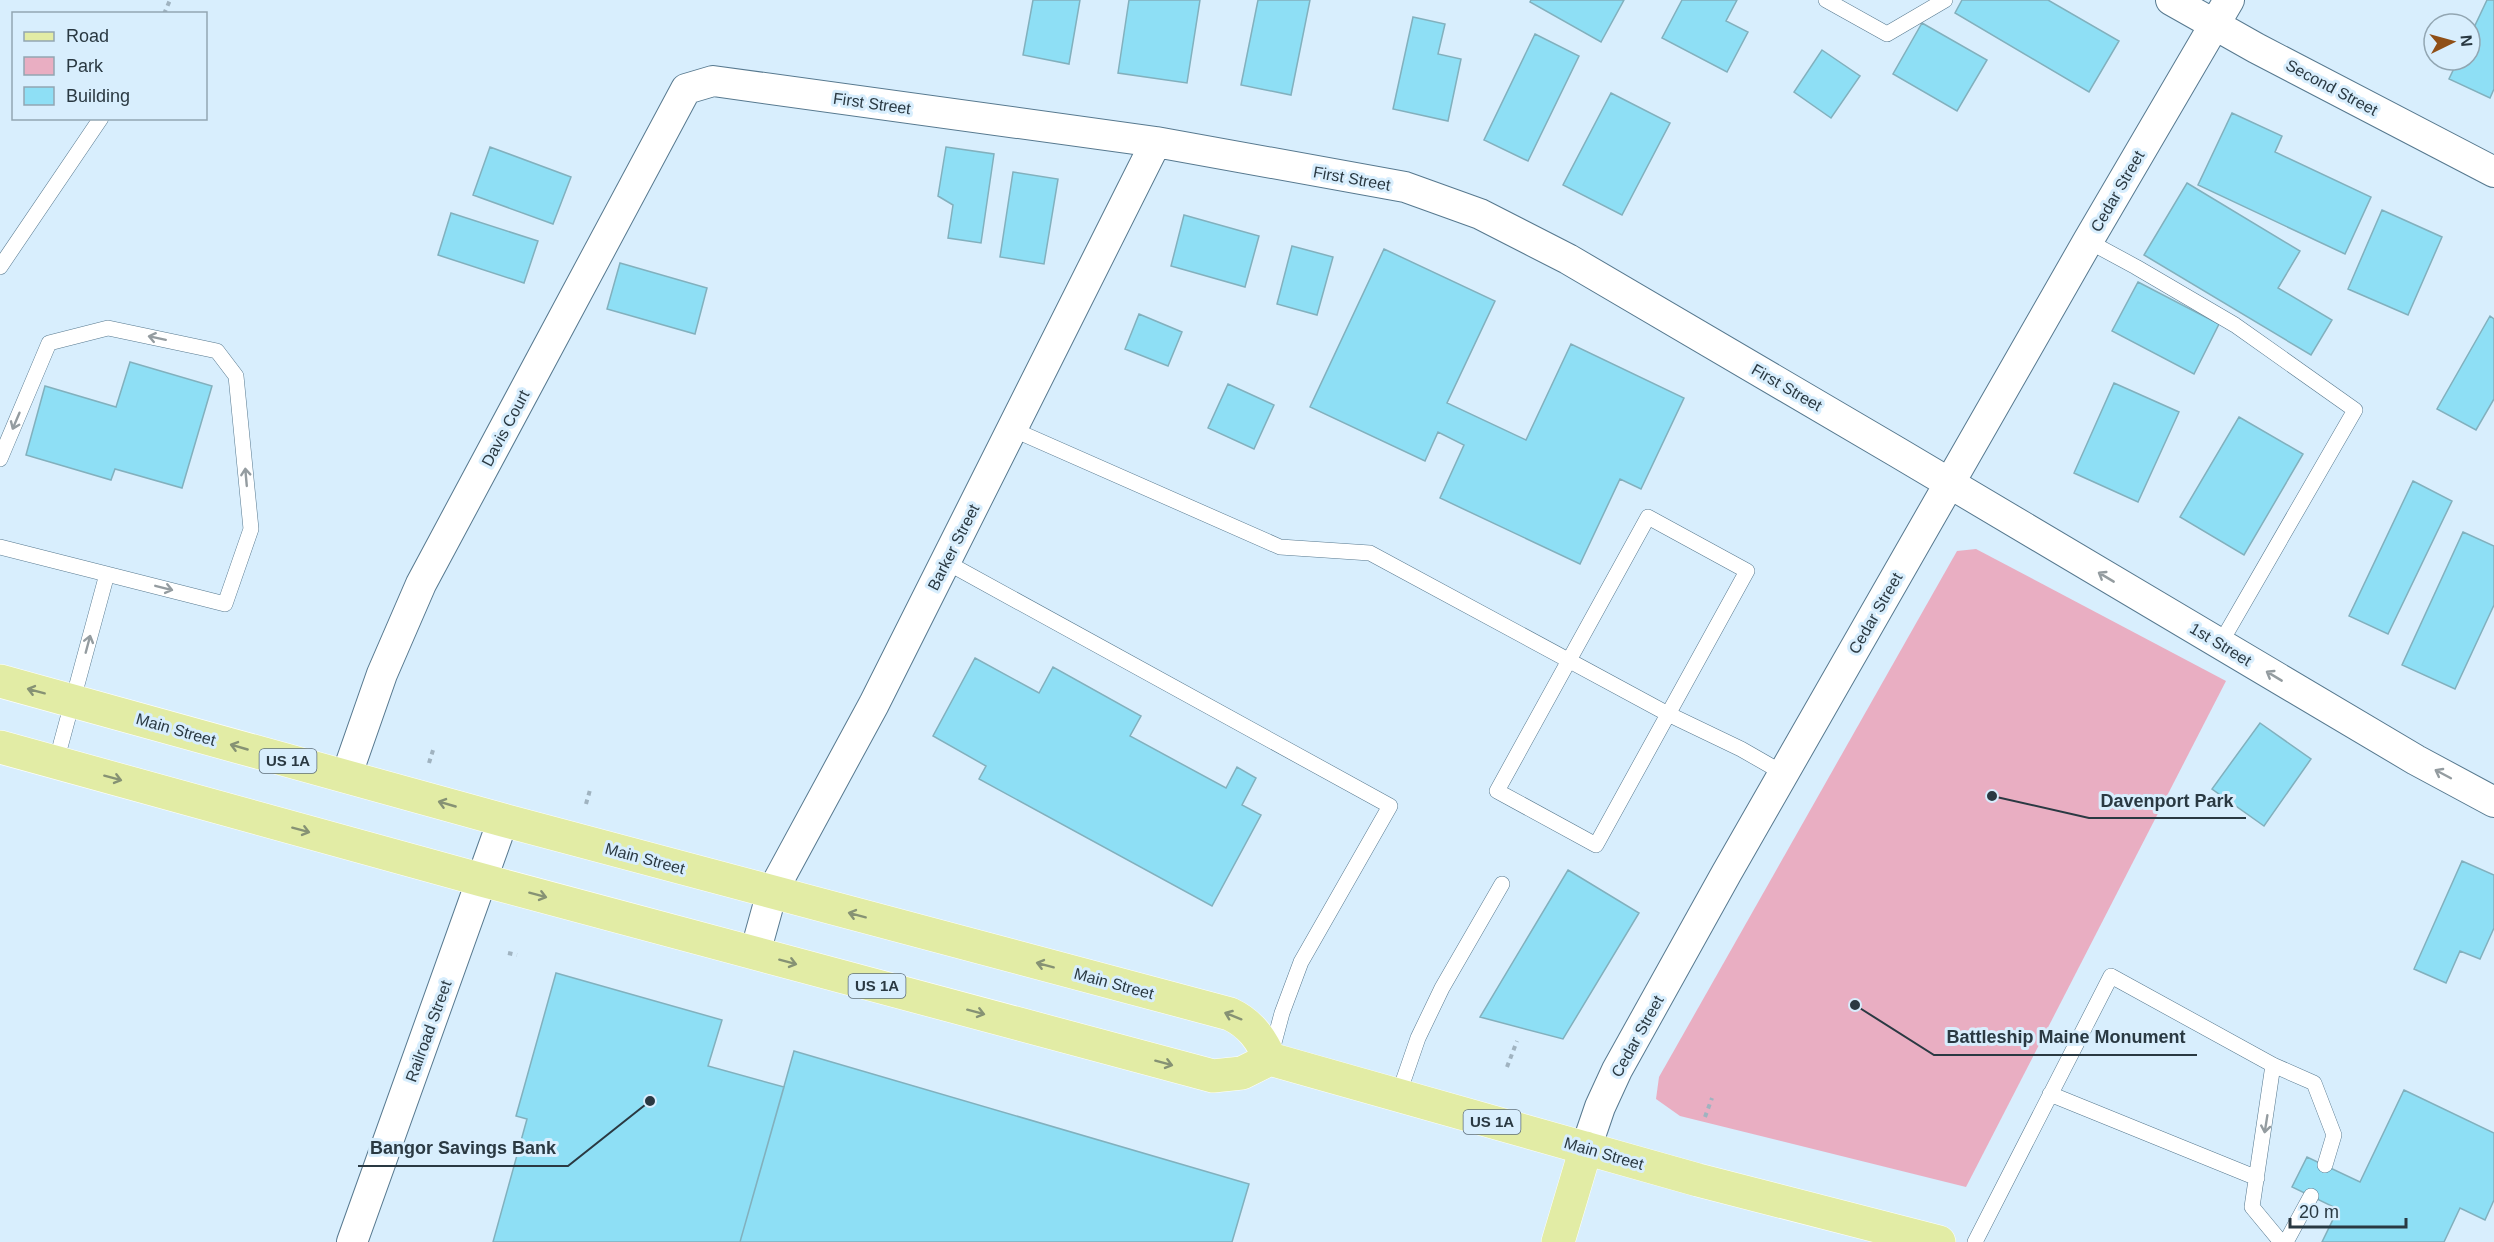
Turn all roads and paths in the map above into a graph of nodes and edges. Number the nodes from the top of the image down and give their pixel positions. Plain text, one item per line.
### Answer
1 (1826, 0) edge
2 (1945, 0) edge
3 (2171, 0) edge
4 (2221, 12) edge
5 (686, 89) joint
6 (100, 120) edge
7 (1156, 142) junction
8 (2494, 172) edge
9 (2088, 241) junction
10 (0, 267) edge
11 (1012, 429) junction
12 (0, 459) edge
13 (1949, 484) junction
14 (0, 547) edge
15 (946, 562) junction
16 (107, 574) junction
17 (2220, 644) junction
18 (1569, 660) junction
19 (0, 681) edge
20 (73, 701) junction
21 (1668, 714) junction
22 (0, 747) edge
23 (434, 747) dead end
24 (56, 762) junction
25 (429, 764) dead end
26 (1783, 772) junction
27 (346, 777) junction
28 (590, 790) dead end
29 (2494, 802) edge
30 (585, 806) dead end
31 (503, 820) junction
32 (482, 880) junction
33 (1502, 884) dead end
34 (772, 892) junction
35 (508, 952) dead end
36 (754, 953) junction
37 (517, 955) dead end
38 (1517, 1041) dead end
39 (1270, 1059) junction
40 (2273, 1065) junction
41 (1507, 1067) dead end
42 (2050, 1094) junction
43 (1398, 1096) junction
44 (1712, 1098) dead end
45 (1705, 1117) dead end
46 (1586, 1148) junction
47 (2325, 1165) dead end
48 (2257, 1178) junction
49 (2311, 1196) dead end
50 (352, 1242) edge
51 (1558, 1242) edge
52 (1939, 1242) edge
53 (1975, 1242) edge
54 (2281, 1242) edge
55 (2286, 1242) edge

1 - 2 lane
3 - 4 street, Second Street
4 - 8 street, Second Street
4 - 9 street, Cedar Street
5 - 7 street, First Street
5 - 27 street, Davis Court
6 - 10 lane
7 - 11 street, Barker Street
7 - 13 street, First Street
9 - 13 street, Cedar Street
9 - 17 lane
11 - 15 street, Barker Street
11 - 18 lane
16 -> 12 lane
17 -> 13 street, 1st Street
13 - 26 street, Cedar Street
14 - 16 lane
15 - 34 street, Barker Street
15 - 39 lane
20 -> 16 lane
29 -> 17 street, 1st Street
18 - 21 lane
18 - 21 lane
18 - 21 lane
20 -> 19 main road, Main Street / US 1A
20 - 24 lane
27 -> 20 main road, Main Street / US 1A
21 - 26 lane
22 - 24 main road, US 1A
23 - 25 path
24 -> 32 main road, US 1A
26 - 46 street, Cedar Street
31 -> 27 main road, Main Street / US 1A
28 - 30 path
31 - 32 street, Railroad Street
31 - 34 main road, Main Street / US 1A
32 -> 36 main road, US 1A
32 - 50 street, Railroad Street
33 - 43 lane
34 - 36 street, Barker Street
39 -> 34 main road, Main Street / US 1A
35 - 37 path
36 -> 39 main road, US 1A
38 - 41 path
39 - 43 main road, Main Street / US 1A
40 - 42 lane
40 - 47 lane
40 -> 48 lane
42 - 48 lane
42 - 53 lane
43 - 46 main road, Main Street / US 1A
44 - 45 path
46 - 51 main road, Cedar Street
46 - 52 main road, Main Street
48 - 54 lane
49 - 55 lane

